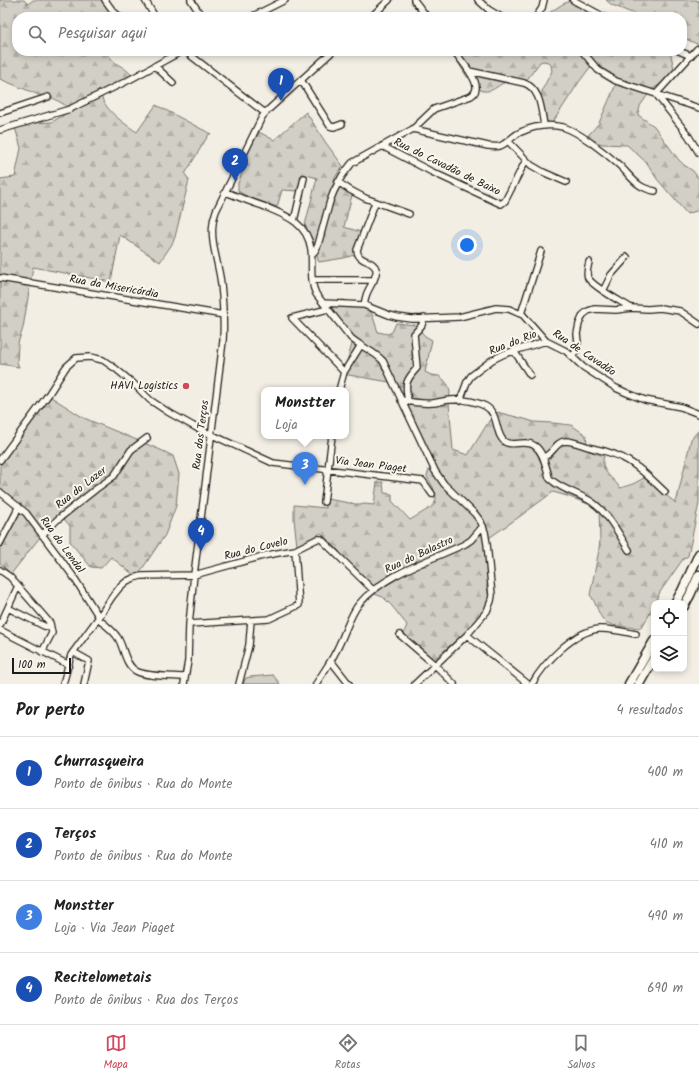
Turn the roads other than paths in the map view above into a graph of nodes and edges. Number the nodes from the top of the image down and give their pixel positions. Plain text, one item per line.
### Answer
1 (105, 0) edge
2 (145, 0) edge
3 (191, 0) edge
4 (285, 0) edge
5 (390, 0) edge
6 (414, 0) edge
7 (478, 0) edge
8 (544, 0) edge
9 (573, 0) edge
10 (113, 12) edge
11 (152, 12) edge
12 (199, 12) edge
13 (261, 12) edge
14 (377, 12) edge
15 (423, 12) edge
16 (492, 12) edge
17 (539, 12) edge
18 (595, 12) edge
19 (697, 49) dead end
20 (687, 54) edge
21 (174, 56) edge
22 (190, 56) edge
23 (327, 56) edge
24 (458, 56) edge
25 (586, 56) edge
26 (691, 56) junction
27 (155, 66) junction
28 (469, 71) junction
29 (301, 80) junction
30 (173, 83) dead end
31 (656, 94) junction
32 (48, 97) dead end
33 (699, 108) edge
34 (0, 113) edge
35 (265, 113) junction
36 (342, 124) dead end
37 (544, 125) junction
38 (413, 129) junction
39 (0, 130) edge
40 (508, 141) junction
41 (382, 146) junction
42 (699, 153) edge
43 (526, 160) junction
44 (304, 178) dead end
45 (338, 182) junction
46 (566, 182) dead end
47 (655, 191) dead end
48 (226, 192) junction
49 (376, 203) junction
50 (409, 214) dead end
51 (294, 221) junction
52 (541, 252) dead end
53 (312, 254) junction
54 (627, 258) dead end
55 (589, 262) dead end
56 (0, 278) edge
57 (312, 280) junction
58 (374, 280) junction
59 (603, 290) junction
60 (323, 303) junction
61 (364, 305) junction
62 (632, 308) junction
63 (328, 309) junction
64 (521, 314) junction
65 (224, 316) junction
66 (424, 318) junction
67 (699, 324) edge
68 (546, 341) junction
69 (361, 345) junction
70 (514, 351) junction
71 (572, 357) junction
72 (344, 372) junction
73 (530, 375) dead end
74 (340, 387) edge
75 (401, 400) junction
76 (408, 401) junction
77 (460, 401) junction
78 (699, 414) edge
79 (211, 435) junction
80 (147, 438) dead end
81 (332, 439) edge
82 (543, 457) junction
83 (0, 460) edge
84 (328, 470) junction
85 (0, 492) edge
86 (665, 492) dead end
87 (432, 494) dead end
88 (324, 502) dead end
89 (18, 506) junction
90 (483, 526) junction
91 (42, 535) junction
92 (0, 543) edge
93 (295, 550) junction
94 (629, 550) dead end
95 (699, 554) edge
96 (0, 570) edge
97 (194, 575) junction
98 (699, 575) edge
99 (18, 586) junction
100 (373, 590) junction
101 (678, 600) edge
102 (687, 600) edge
103 (8, 608) junction
104 (98, 618) junction
105 (251, 620) junction
106 (189, 624) junction
107 (0, 625) edge
108 (50, 627) junction
109 (0, 630) edge
110 (636, 634) dead end
111 (400, 635) dead end
112 (467, 635) junction
113 (651, 646) edge
114 (42, 652) junction
115 (73, 652) junction
116 (332, 661) junction
117 (651, 663) edge
118 (69, 665) junction
119 (435, 665) junction
120 (185, 677) junction
121 (63, 684) edge
122 (84, 684) edge
123 (184, 684) edge
124 (239, 684) edge
125 (316, 684) edge
126 (349, 684) edge
127 (416, 684) edge
128 (454, 684) edge
129 (528, 684) edge
130 (532, 684) edge
131 (629, 684) edge
132 (639, 684) edge

1 - 10 street
2 - 11 street
3 - 12 street
4 - 13 street
5 - 14 street
6 - 15 street
7 - 16 street
8 - 17 street
9 - 18 street
19 - 26 street
20 - 26 street
21 - 27 street
22 - 35 street
23 - 29 street, Rua dos Terços
24 - 28 street
25 - 31 street
26 - 31 street
27 - 30 street
27 - 39 street
28 - 37 street
28 - 38 street
29 - 35 street, Rua dos Terços
29 - 36 street
31 - 33 street
31 - 42 street
32 - 34 street
35 - 48 street, Rua dos Terços
37 - 40 street
37 - 47 street
38 - 40 street
38 - 41 street
40 - 43 street
41 - 43 street, Rua do Cavadão de Baixo
41 - 45 street
43 - 46 street
44 - 51 street
45 - 49 street
45 - 53 street
48 - 51 street
48 - 65 street, Rua dos Terços
49 - 50 street
49 - 58 street
51 - 53 street
52 - 64 street
53 - 57 street
54 - 59 street
55 - 59 street
56 - 65 street, Rua da Misericórdia
57 - 58 street
57 - 60 street
58 - 61 street
59 - 62 street
60 - 61 street, Rua de Cavadão
60 - 63 street
61 - 66 street, Rua de Cavadão
62 - 67 street
62 - 71 street
63 - 69 street
63 - 72 street
64 - 66 street, Rua de Cavadão
64 - 68 street, Rua de Cavadão
65 - 79 street, Rua dos Terços
66 - 76 street
68 - 70 street, Rua do Rio
68 - 71 street, Rua de Cavadão
69 - 72 street
69 - 75 street
70 - 73 street
70 - 77 street, Rua do Rio
71 - 78 street, Rua de Cavadão
72 - 74 street
75 - 76 street
75 - 90 street
76 - 77 street
77 - 82 street
79 - 83 street, Via Jean Piaget
79 - 84 street, Via Jean Piaget
79 - 97 street, Rua dos Terços
80 - 91 street, Rua do Lazer
81 - 84 street
82 - 86 street
82 - 94 street
84 - 87 street, Via Jean Piaget
84 - 88 street
85 - 89 street, Rua do Lendal
89 - 91 street, Rua do Lendal
89 - 92 street
90 - 100 street, Rua do Balastro
90 - 112 street
91 - 104 street, Rua do Lendal
93 - 97 street, Rua do Covelo
93 - 100 street, Rua do Covelo
93 - 105 street
95 - 101 highway
96 - 99 street
97 - 104 street, Rua do Covelo
97 - 106 street, Rua dos Terços
98 - 102 highway
99 - 103 street
99 - 108 street
100 - 116 street, Rua do Balastro
103 - 107 street
103 - 108 street
104 - 115 street, Rua do Covelo
104 - 120 street, Rua do Lendal
105 - 106 street
105 - 124 street
106 - 120 street, Rua dos Terços
108 - 114 street
109 - 114 street
110 - 130 street
111 - 119 street
112 - 119 street
112 - 129 street
113 - 131 highway
114 - 118 street
115 - 118 street
115 - 122 street
116 - 125 street, Rua do Balastro
116 - 126 street
117 - 132 highway
118 - 121 street
119 - 127 street
119 - 128 street
120 - 123 street, Rua dos Terços

